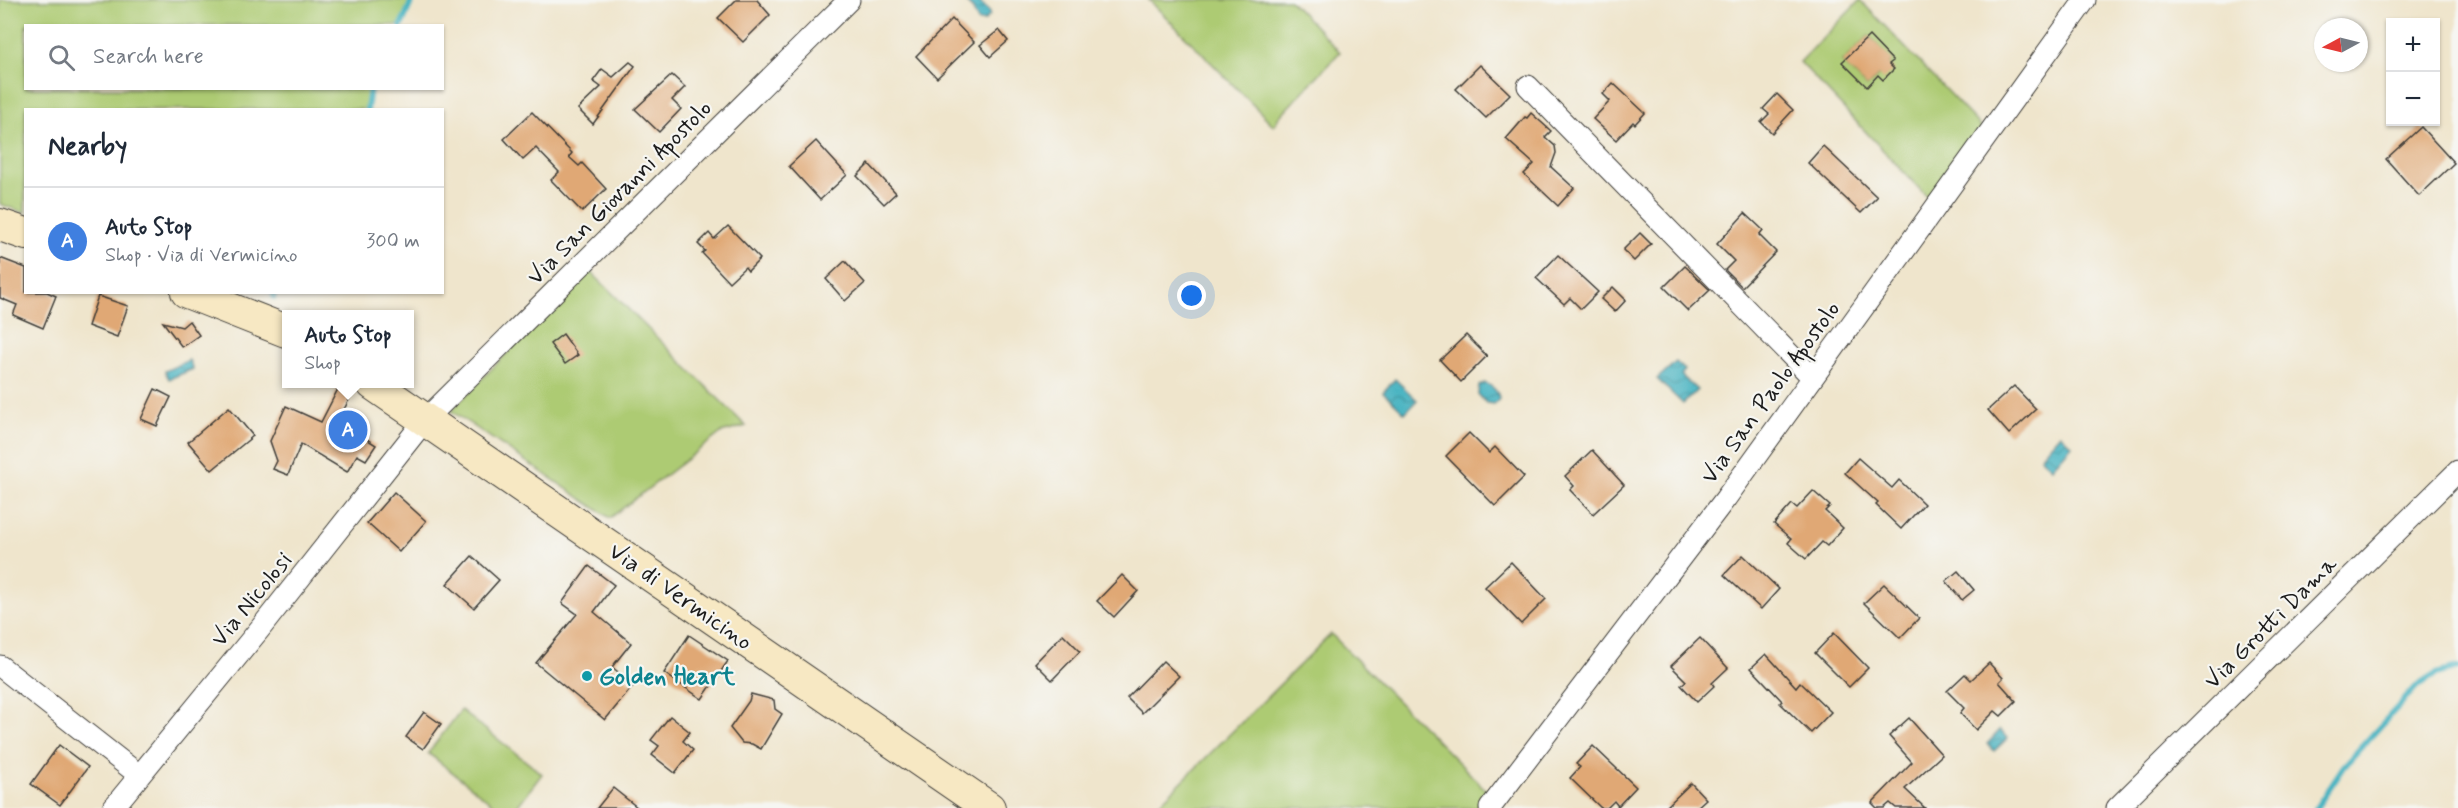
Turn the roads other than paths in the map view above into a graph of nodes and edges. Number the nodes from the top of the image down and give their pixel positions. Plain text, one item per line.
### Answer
1 (849, 0) edge
2 (2085, 0) edge
3 (1528, 86) dead end
4 (0, 225) edge
5 (24, 233) edge
6 (192, 294) edge
7 (282, 329) edge
8 (1812, 377) junction
9 (379, 388) edge
10 (425, 420) junction
11 (2458, 471) edge
12 (0, 666) edge
13 (139, 775) junction
14 (113, 808) edge
15 (989, 808) edge
16 (1490, 808) edge
17 (2117, 808) edge

1 - 10 street, Via San Giovanni Apostolo
2 - 8 street, Via San Paolo Apostolo
3 - 8 street
4 - 5 main road
6 - 7 main road
8 - 16 street, Via San Paolo Apostolo
9 - 10 main road, Via di Vermicino
10 - 13 street, Via Nicolosi
10 - 15 main road, Via di Vermicino
11 - 17 street, Via Grotti Dama
12 - 13 street
13 - 14 street, Via Nicolosi

